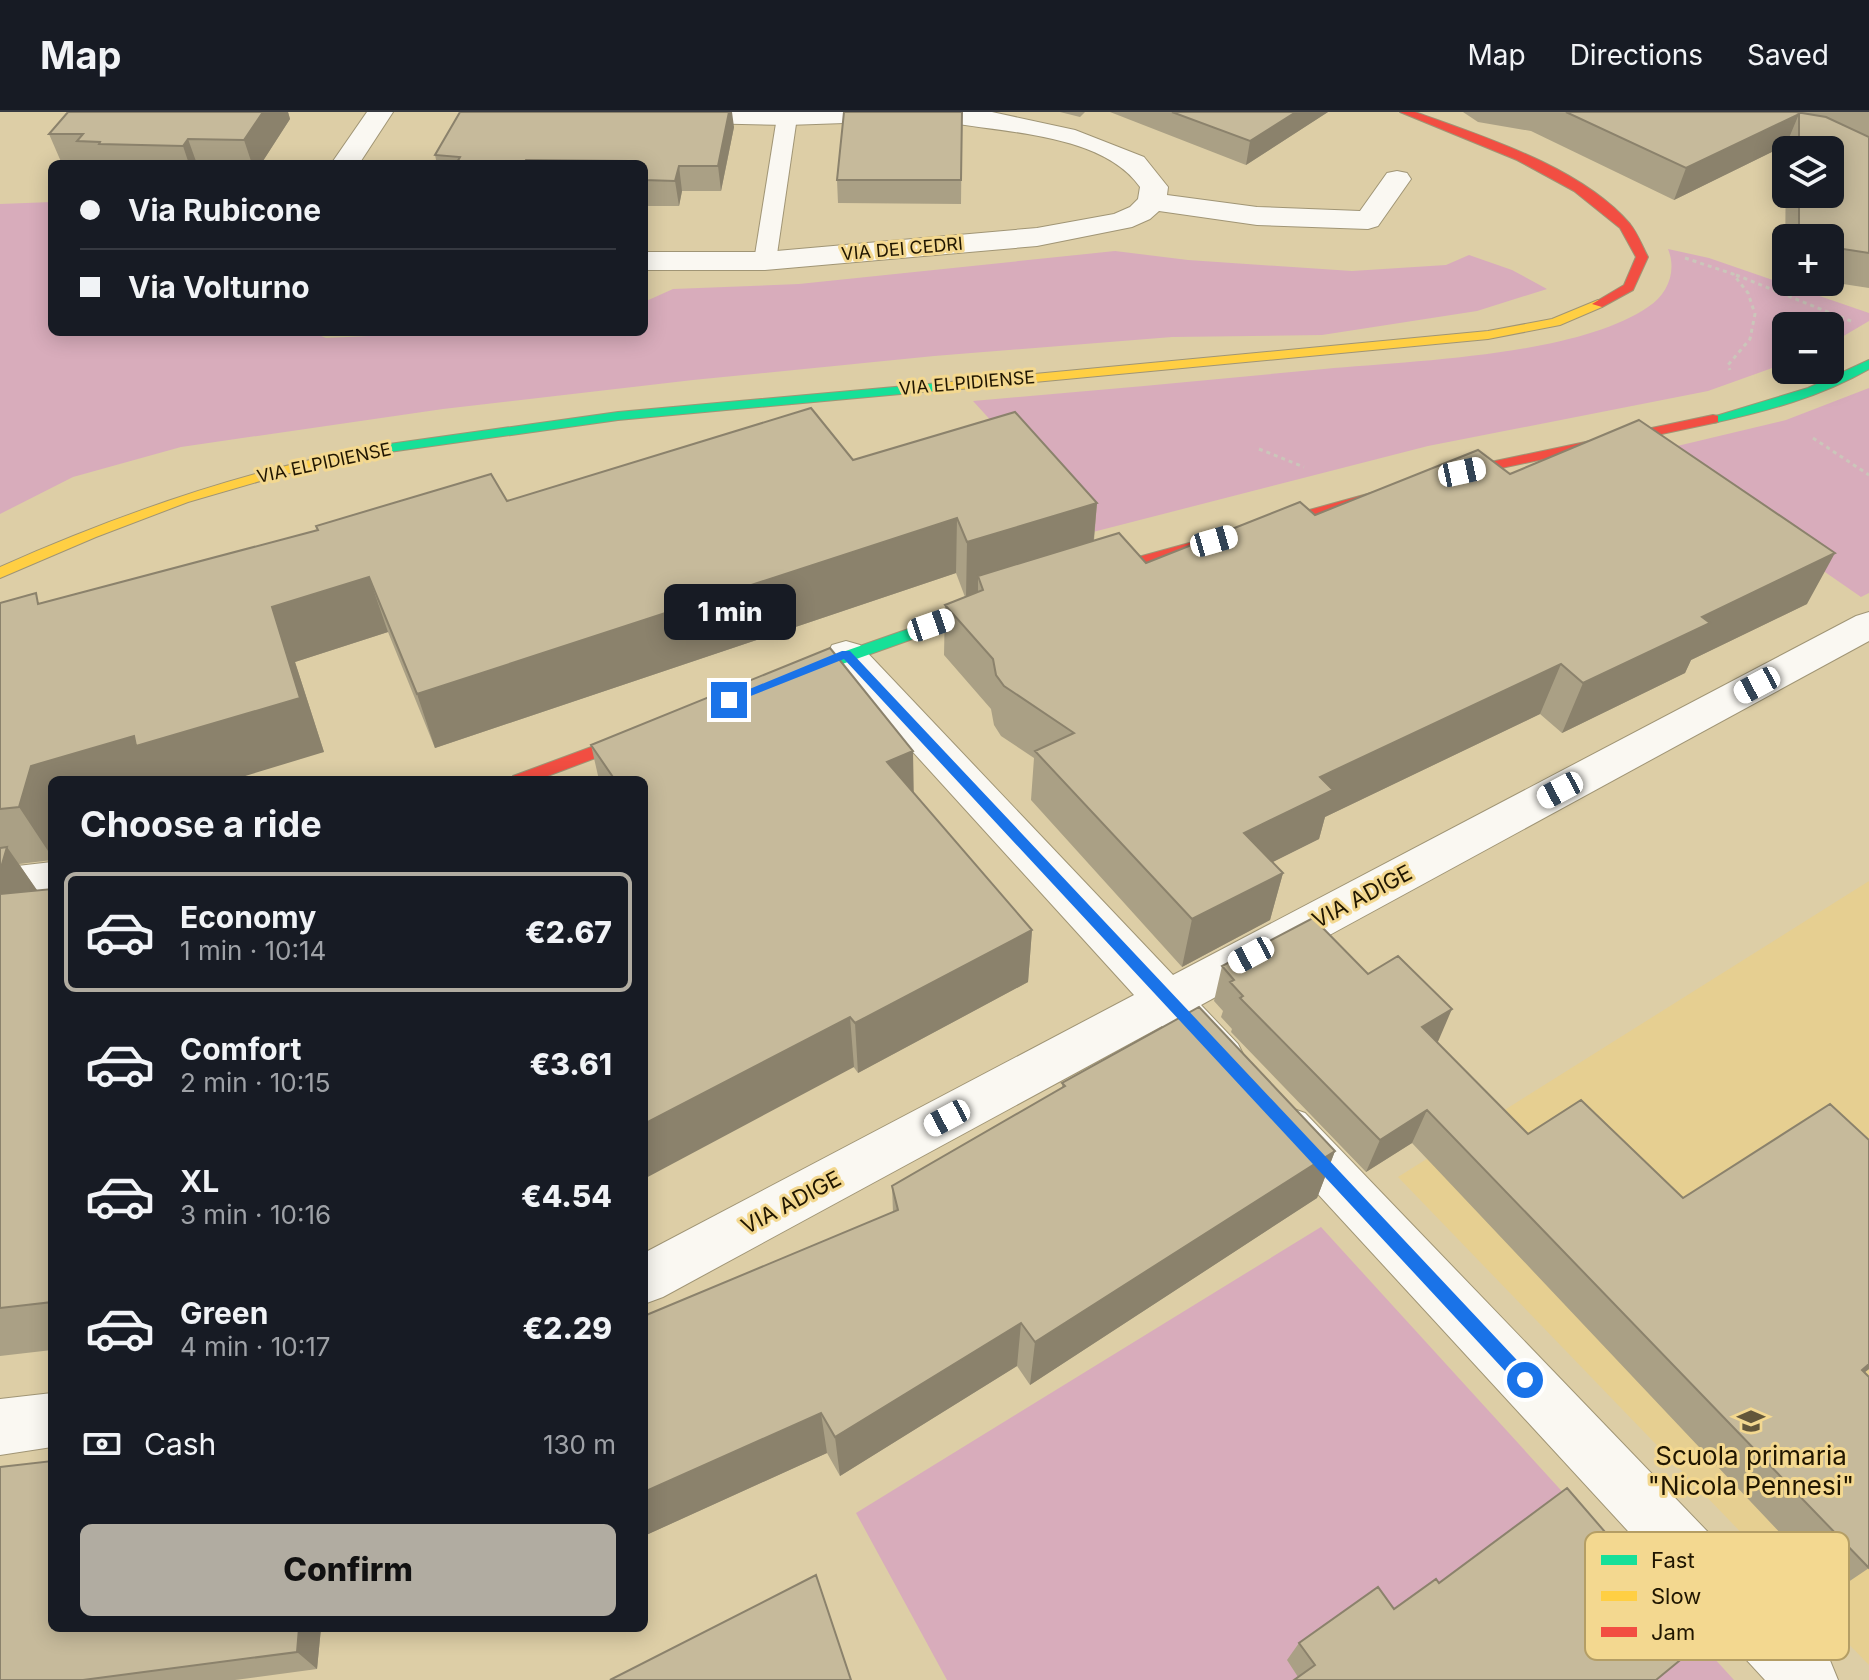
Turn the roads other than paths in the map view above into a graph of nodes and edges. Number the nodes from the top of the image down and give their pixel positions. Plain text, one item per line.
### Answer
1 (380, 112) edge
2 (564, 112) edge
3 (925, 112) edge
4 (934, 112) edge
5 (1405, 112) edge
6 (787, 117) junction
7 (348, 160) edge
8 (1397, 179) dead end
9 (1152, 201) junction
10 (648, 261) edge
11 (765, 261) junction
12 (1869, 364) edge
13 (0, 573) edge
14 (1073, 579) edge
15 (1016, 597) edge
16 (1869, 625) edge
17 (846, 654) junction
18 (773, 683) edge
19 (670, 723) edge
20 (530, 776) edge
21 (48, 879) edge
22 (0, 885) edge
23 (1167, 1000) junction
24 (648, 1278) edge
25 (48, 1421) edge
26 (0, 1427) edge
27 (1668, 1532) edge
28 (1788, 1660) edge
29 (1807, 1680) edge

1 - 7 street
2 - 6 street
3 - 6 street
4 - 9 street
5 - 13 main road, VIA ELPIDIENSE
6 - 11 lane
8 - 9 street
9 - 11 street, VIA DEI CEDRI
10 - 11 street, VIA DEI CEDRI
12 - 14 main road
15 - 17 main road
16 - 23 street, VIA ADIGE
17 - 18 main road
17 - 23 street
19 - 20 main road
21 - 22 street
23 - 24 street, VIA ADIGE
23 - 27 street
25 - 26 street
28 - 29 street

